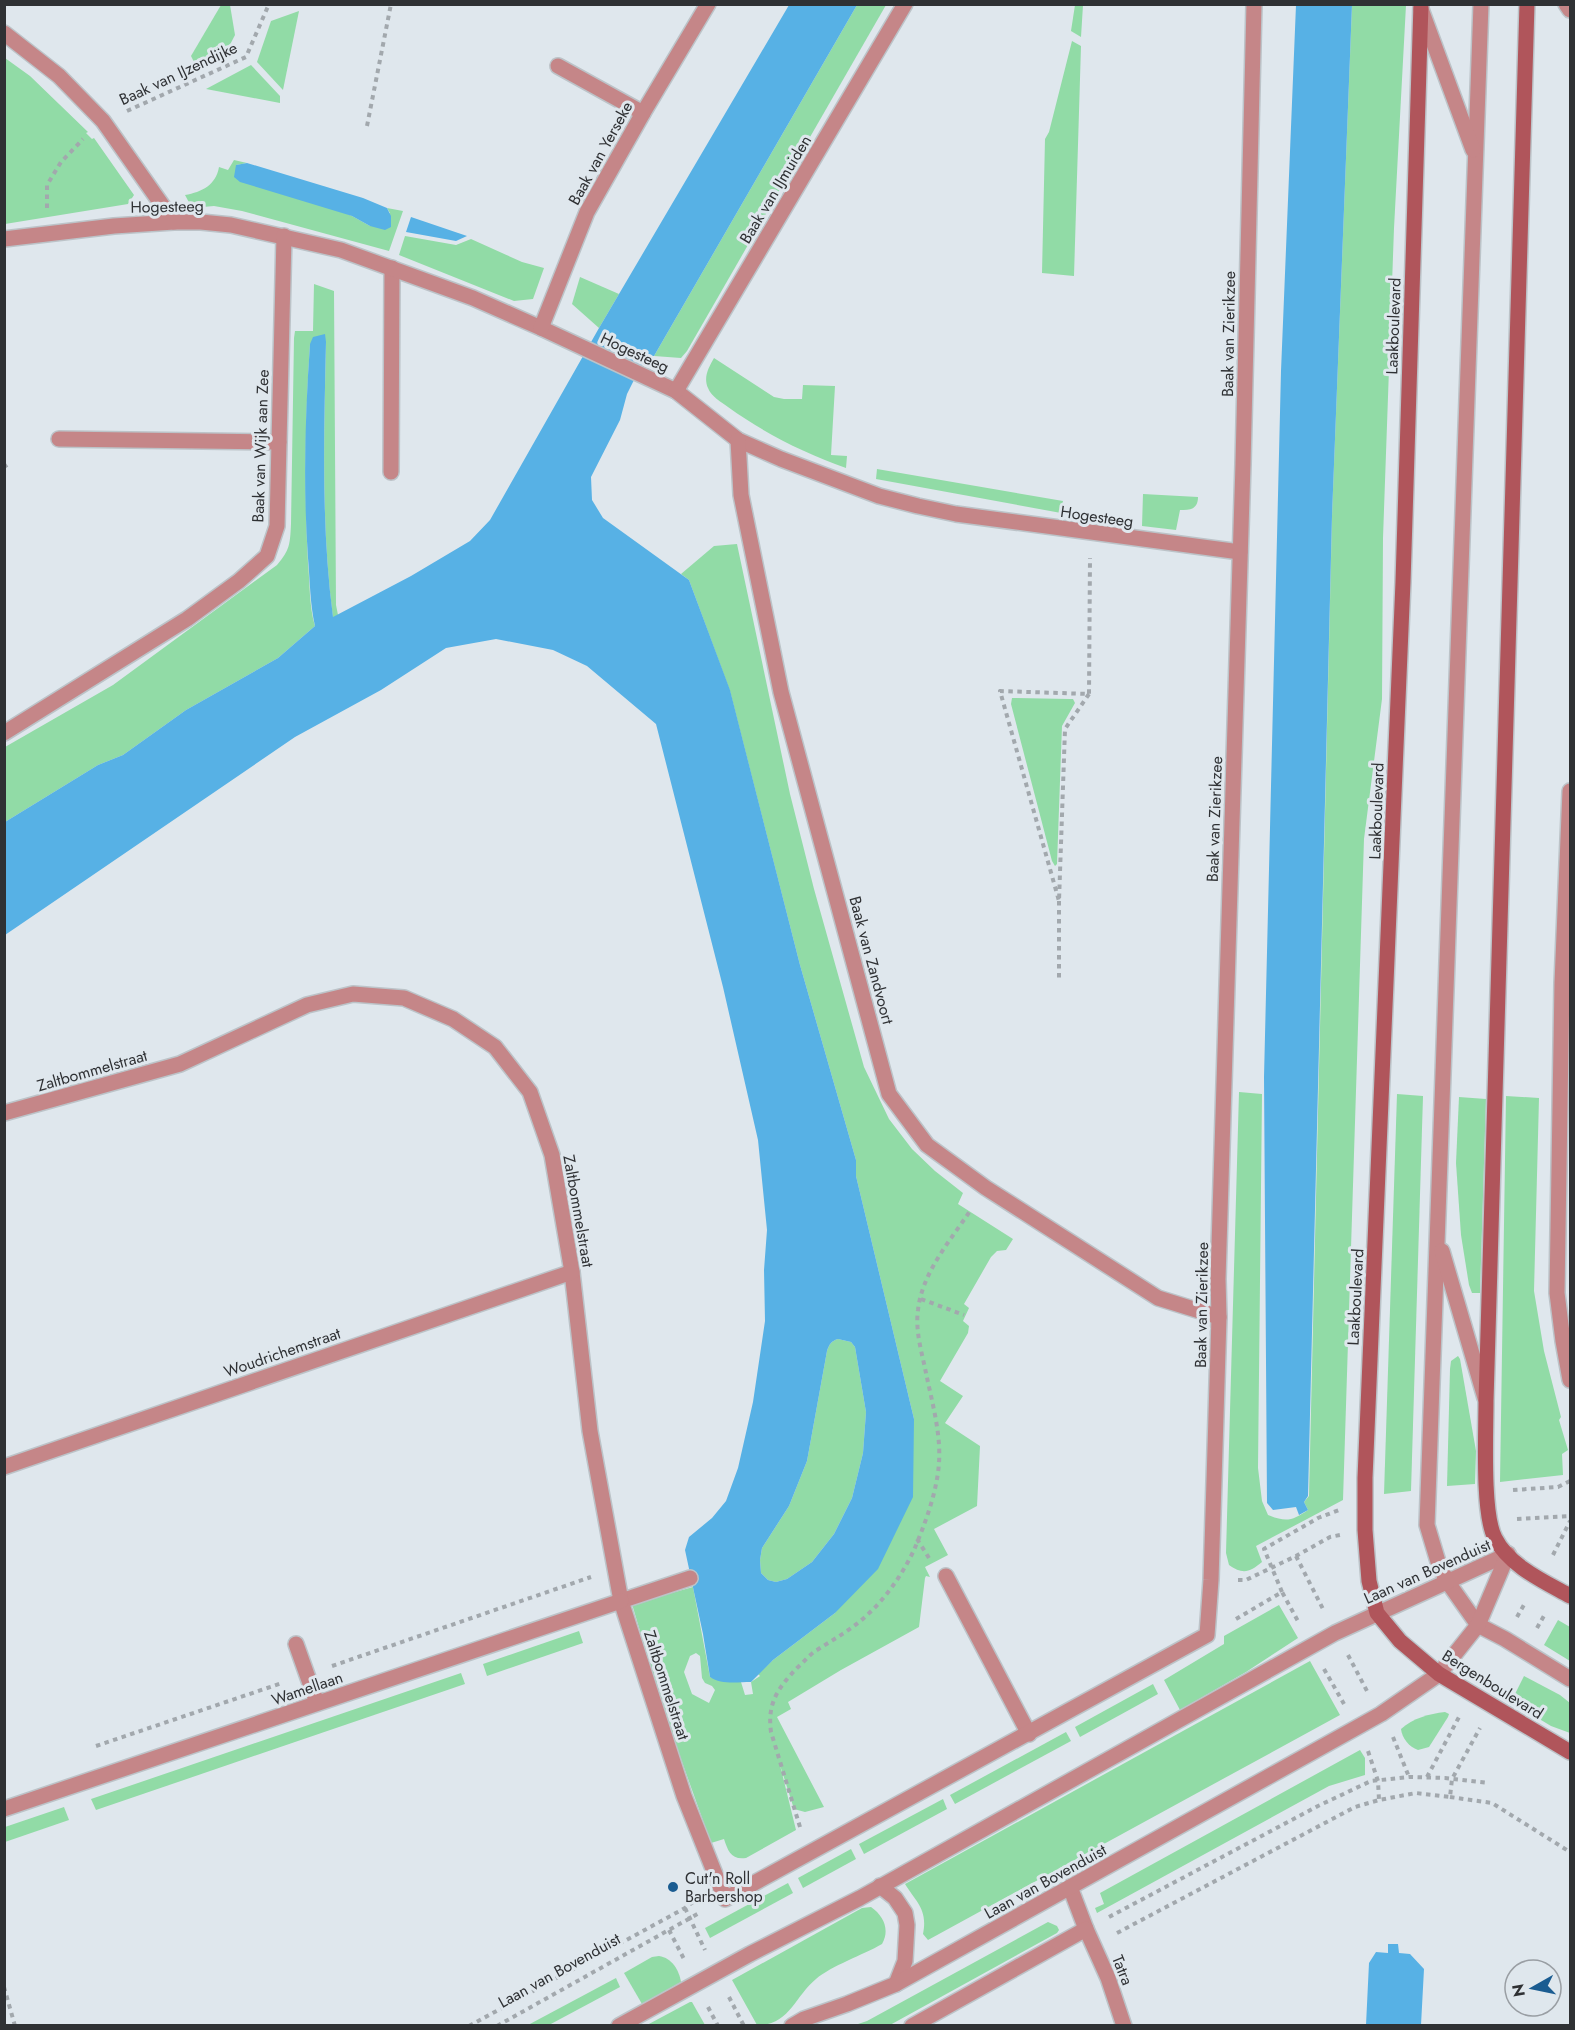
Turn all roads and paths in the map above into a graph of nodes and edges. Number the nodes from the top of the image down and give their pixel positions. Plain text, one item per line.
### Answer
1 (269, 4) edge
2 (391, 4) edge
3 (708, 4) edge
4 (905, 4) edge
5 (1254, 4) edge
6 (1481, 4) edge
7 (1527, 4) edge
8 (1566, 4) edge
9 (1421, 7) edge
10 (1570, 10) edge
11 (4, 33) edge
12 (558, 66) dead end
13 (643, 113) junction
14 (103, 121) junction
15 (367, 126) dead end
16 (1476, 158) junction
17 (174, 222) junction
18 (47, 234) junction
19 (284, 236) junction
20 (4, 240) edge
21 (392, 268) junction
22 (541, 328) junction
23 (676, 391) junction
24 (59, 439) dead end
25 (738, 440) junction
26 (279, 442) junction
27 (4, 464) edge
28 (9, 471) dead end
29 (391, 472) dead end
30 (1090, 533) junction
31 (1240, 552) junction
32 (1089, 694) junction
33 (4, 733) edge
34 (1570, 791) edge
35 (1059, 901) junction
36 (1059, 978) dead end
37 (4, 1113) edge
38 (986, 1188) junction
39 (1438, 1239) junction
40 (572, 1272) junction
41 (921, 1299) junction
42 (964, 1314) dead end
43 (1219, 1317) junction
44 (1570, 1380) edge
45 (1486, 1401) junction
46 (4, 1467) edge
47 (1570, 1481) edge
48 (1488, 1492) junction
49 (1365, 1506) junction
50 (1508, 1554) junction
51 (1296, 1556) dead end
52 (946, 1576) dead end
53 (690, 1578) dead end
54 (1447, 1581) junction
55 (1282, 1592) dead end
56 (1570, 1596) edge
57 (621, 1600) junction
58 (1377, 1613) junction
59 (1478, 1625) junction
60 (1335, 1633) junction
61 (296, 1644) dead end
62 (1439, 1674) junction
63 (1570, 1679) edge
64 (317, 1703) junction
65 (1381, 1714) junction
66 (1029, 1734) junction
67 (1570, 1752) edge
68 (1409, 1777) junction
69 (1489, 1783) dead end
70 (1450, 1797) dead end
71 (1379, 1800) dead end
72 (4, 1809) edge
73 (1570, 1852) edge
74 (808, 1854) junction
75 (719, 1884) junction
76 (880, 1886) junction
77 (1070, 1887) junction
78 (725, 1899) junction
79 (1086, 1929) junction
80 (1094, 1946) junction
81 (896, 1984) junction
82 (4, 1988) edge
83 (15, 2025) edge
84 (469, 2025) edge
85 (497, 2025) edge
86 (619, 2025) edge
87 (792, 2025) edge
88 (912, 2025) edge
89 (1124, 2025) edge

1 - 14 path, Baak van IJzendijke
2 - 15 path
3 - 13 street, Baak van Yerseke
4 - 23 street, Baak van IJmuiden
5 - 31 street, Baak van Zierikzee
6 - 16 street, Laakboulevard
7 - 45 main road, Laakboulevard
8 - 10 street
9 - 16 street, Laakboulevard
9 - 49 main road, Laakboulevard
11 - 14 street
12 - 13 street
13 - 22 street, Baak van Yerseke
14 - 17 street
14 - 18 path, Baak van IJzendijke
16 - 39 street, Laakboulevard
17 - 18 street, Hogesteeg
17 - 19 street, Hogesteeg
18 - 20 street, Hogesteeg
19 - 21 street, Hogesteeg
19 - 26 street, Baak van Wijk aan Zee
21 - 22 street, Hogesteeg
21 - 29 street
22 - 23 street, Hogesteeg
23 - 25 street, Hogesteeg
24 - 26 street
25 - 30 street, Hogesteeg
25 - 38 street, Baak van Zandvoort
26 - 33 street, Baak van Wijk aan Zee
27 - 28 path
30 - 31 street, Hogesteeg
30 - 32 path
31 - 43 street, Baak van Zierikzee
32 - 35 path
32 - 35 path
34 - 44 street
35 - 36 path
37 - 40 street, Zaltbommelstraat
38 - 41 path
38 - 43 street, Baak van Zandvoort
39 - 45 street, Laakboulevard
39 - 54 street, Laakboulevard
40 - 46 street, Woudrichemstraat
40 - 57 street, Zaltbommelstraat
41 - 42 path
41 - 74 path
43 - 66 street, Baak van Zierikzee
45 - 48 main road, Laakboulevard
47 - 48 path
48 - 50 main road, Laakboulevard
49 - 55 path
49 - 58 main road, Laakboulevard
50 - 54 street, Laan van Bovenduist
50 - 56 main road
50 - 59 street, Laan van Bovenduist
51 - 60 path
52 - 66 street
53 - 57 street, Wamellaan
54 - 58 street, Laan van Bovenduist
54 - 59 street
57 - 64 street, Wamellaan
57 - 75 street, Zaltbommelstraat
58 - 60 street, Laan van Bovenduist
58 - 62 main road, Bergenboulevard
59 - 62 street, Laan van Bovenduist
59 - 63 street
60 - 65 path
60 - 76 street, Laan van Bovenduist
61 - 64 street
62 - 65 street, Laan van Bovenduist
62 - 67 main road, Bergenboulevard
64 - 72 street, Wamellaan
65 - 68 path
65 - 77 street, Laan van Bovenduist
66 - 74 street
68 - 69 path
68 - 79 path
70 - 73 path
71 - 80 path
74 - 78 street
75 - 78 street, Zaltbommelstraat
75 - 84 path
76 - 81 street
76 - 86 street, Laan van Bovenduist
77 - 79 street, Tatra
77 - 81 street, Laan van Bovenduist
78 - 85 path, Laan van Bovenduist
79 - 80 street, Tatra
79 - 88 street
80 - 89 street, Tatra
81 - 87 street, Laan van Bovenduist
82 - 83 path

